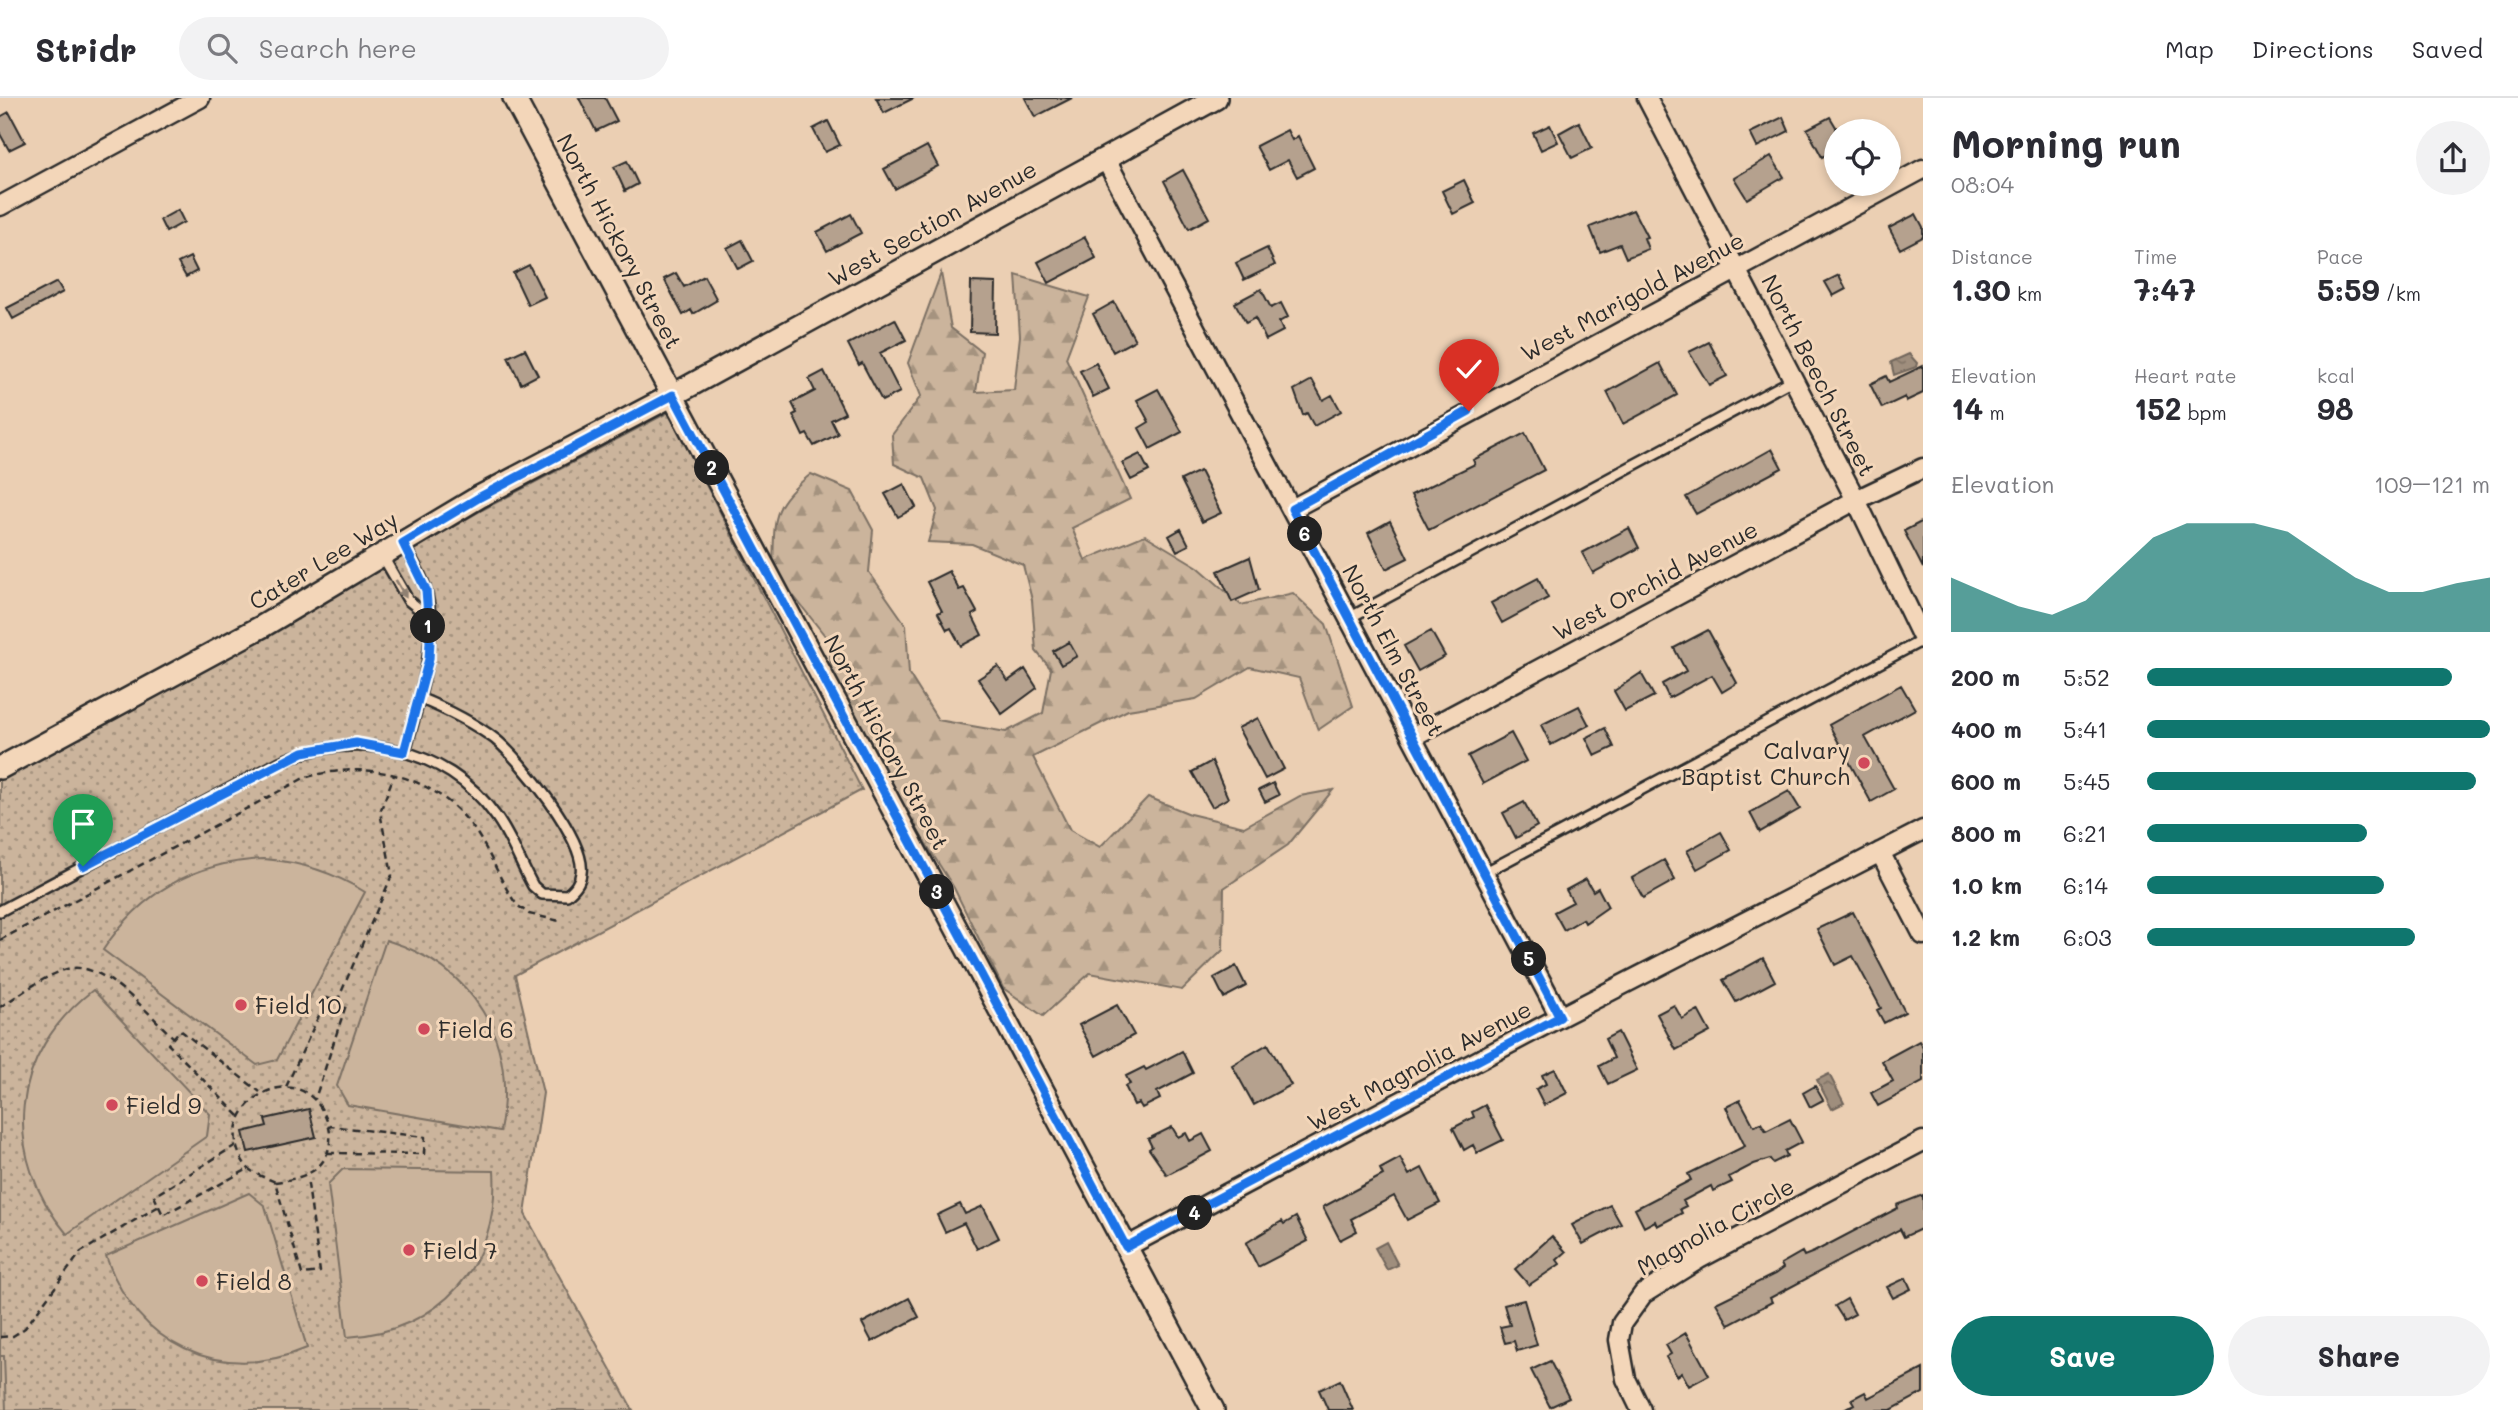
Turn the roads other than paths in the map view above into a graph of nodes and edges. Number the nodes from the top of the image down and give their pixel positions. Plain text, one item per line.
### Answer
1 (200, 98) edge
2 (514, 98) edge
3 (1216, 98) edge
4 (1647, 98) edge
5 (1105, 158) junction
6 (1923, 169) edge
7 (0, 206) edge
8 (1737, 268) junction
9 (1794, 379) junction
10 (673, 395) junction
11 (1923, 468) edge
12 (1856, 500) junction
13 (1292, 509) junction
14 (403, 543) junction
15 (382, 555) junction
16 (428, 616) junction
17 (1349, 618) junction
18 (1923, 640) edge
19 (419, 698) junction
20 (1412, 737) junction
21 (404, 752) junction
22 (0, 768) edge
23 (1923, 830) edge
24 (1880, 852) junction
25 (1484, 873) junction
26 (0, 911) edge
27 (1923, 935) edge
28 (1560, 1017) junction
29 (1923, 1142) edge
30 (1126, 1247) junction
31 (1213, 1410) edge
32 (1641, 1410) edge

1 - 7 street
2 - 10 street, North Hickory Street
3 - 5 street, West Section Avenue
4 - 8 street, North Beech Street
5 - 10 street, West Section Avenue
5 - 13 street, North Elm Street
6 - 8 street, West Marigold Avenue
8 - 9 street, North Beech Street
8 - 13 street, West Marigold Avenue
9 - 12 street, North Beech Street
9 - 17 lane
10 - 14 street, Cater Lee Way
10 - 30 street, North Hickory Street
11 - 12 street, West Orchid Avenue
12 - 18 street, North Beech Street
12 - 20 street, West Orchid Avenue
13 - 17 street, North Elm Street
14 - 15 street, Cater Lee Way
14 - 16 lane
15 -> 16 lane
15 - 22 street, Cater Lee Way
16 - 19 lane
17 - 20 street, North Elm Street
18 - 25 lane
19 - 21 lane
19 - 21 lane
20 - 25 street, North Elm Street
21 - 26 lane
23 - 24 street, West Magnolia Avenue
24 - 27 street
24 - 28 street, West Magnolia Avenue
25 - 28 street, North Elm Street
28 - 30 street, West Magnolia Avenue
29 - 32 street, Magnolia Circle
30 - 31 street, North Hickory Street

